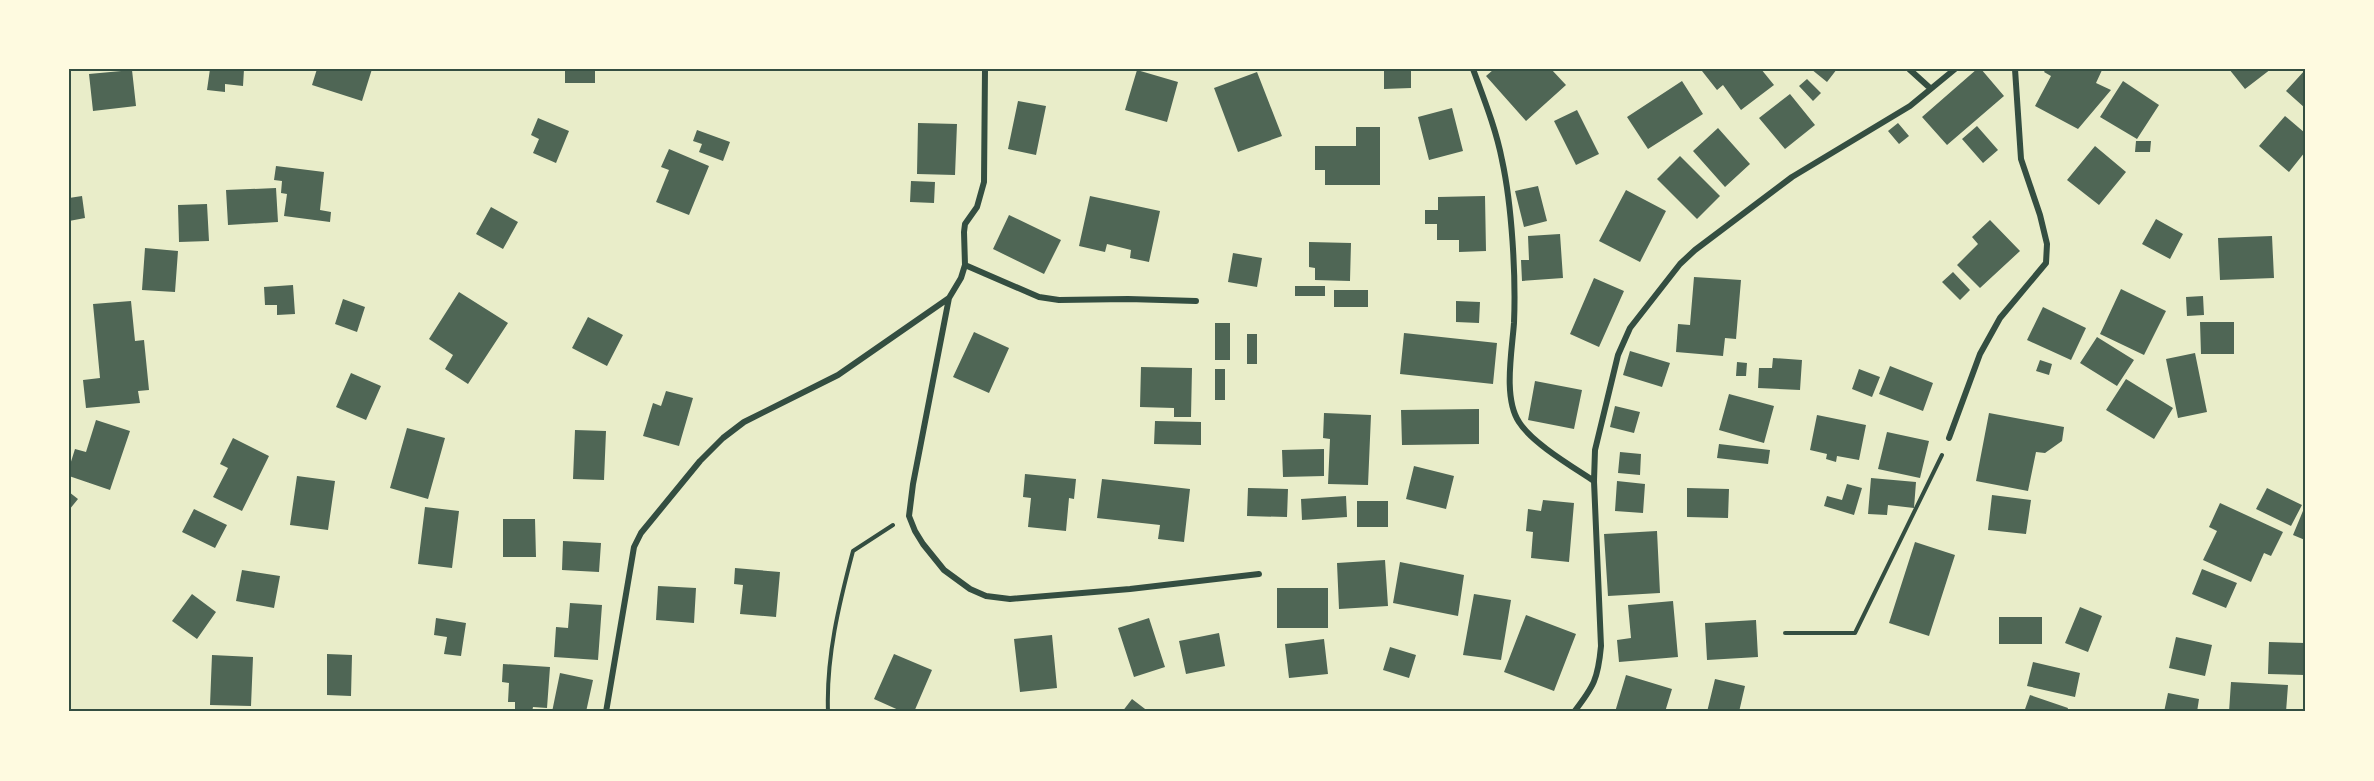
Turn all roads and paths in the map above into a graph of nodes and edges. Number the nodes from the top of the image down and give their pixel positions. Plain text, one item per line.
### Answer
1 (985, 69) edge
2 (1473, 69) edge
3 (1909, 69) edge
4 (1955, 69) edge
5 (2014, 69) edge
6 (1930, 88) junction
7 (965, 265) junction
8 (949, 298) junction
9 (1196, 301) dead end
10 (1950, 438) joint
11 (1594, 481) junction
12 (909, 516) junction
13 (1259, 574) dead end
14 (1785, 633) dead end
15 (606, 712) edge
16 (828, 712) edge
17 (1575, 712) edge

1 - 7 street
2 - 11 street
3 - 6 street
4 - 6 street
5 - 10 street
6 - 11 street
7 - 8 street
7 - 9 street
8 - 12 street
8 - 15 street
10 - 14 path
11 - 17 street
12 - 13 street
12 - 16 path

